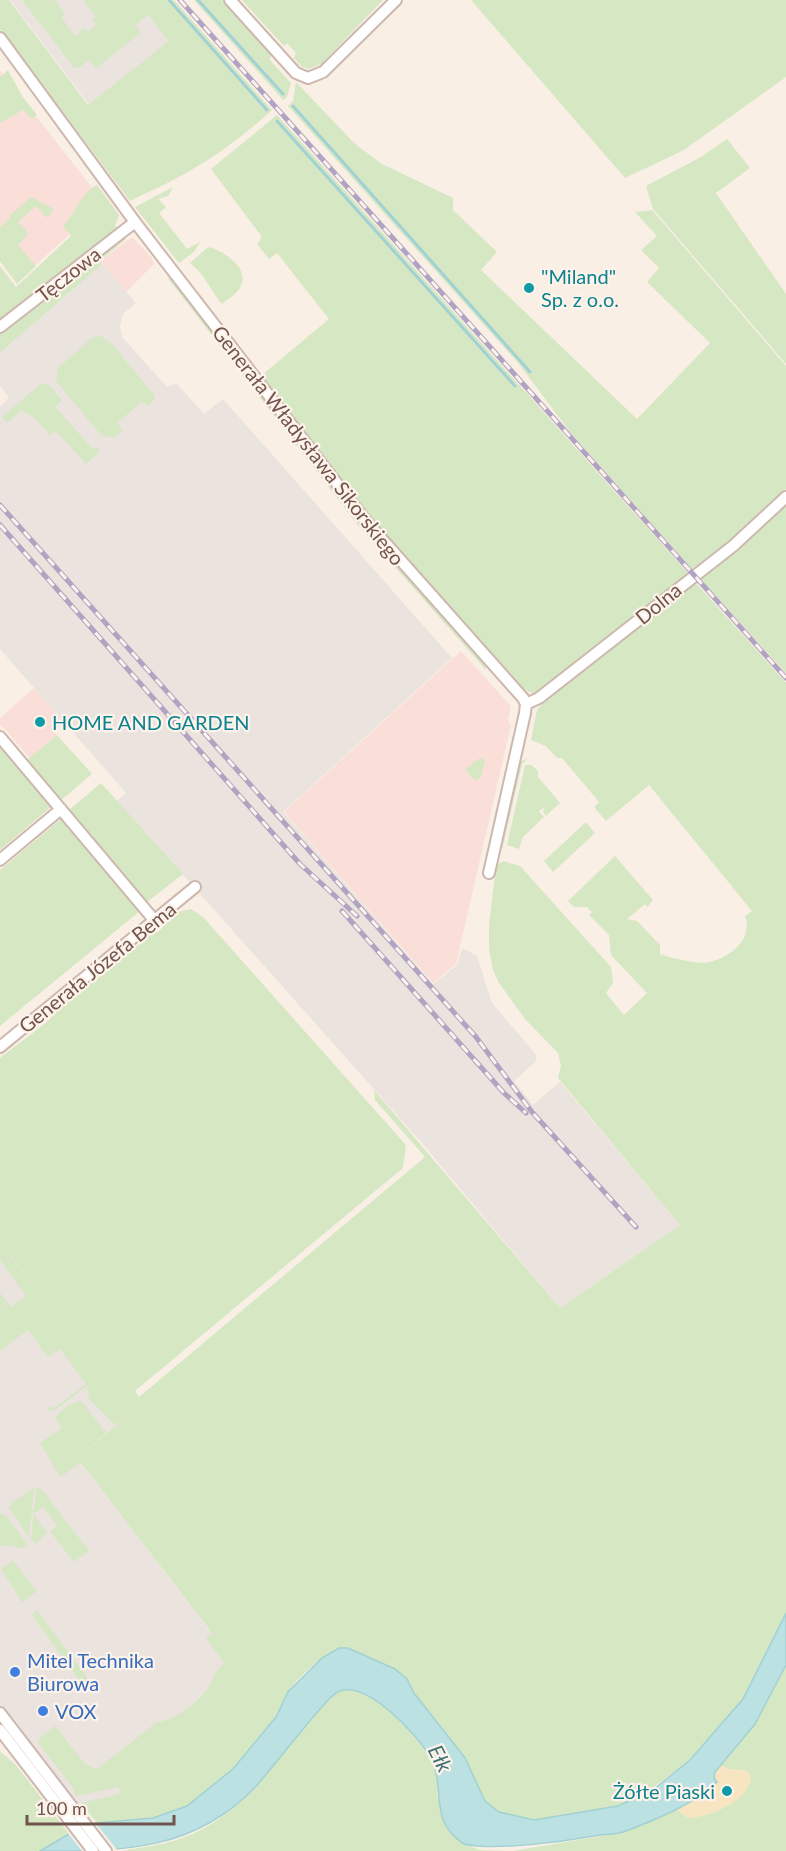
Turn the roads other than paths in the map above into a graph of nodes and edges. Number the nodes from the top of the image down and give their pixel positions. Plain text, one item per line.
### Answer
1 (230, 0) edge
2 (396, 0) edge
3 (0, 38) edge
4 (135, 222) junction
5 (0, 327) edge
6 (786, 497) edge
7 (526, 704) junction
8 (0, 737) edge
9 (61, 809) junction
10 (0, 860) edge
11 (489, 873) dead end
12 (195, 887) dead end
13 (155, 921) junction
14 (0, 1047) edge
15 (0, 1713) edge
16 (0, 1730) edge
17 (74, 1818) junction
18 (93, 1851) edge
19 (106, 1851) edge

1 - 2 street
3 - 4 street, Generała Władysława Sikorskiego
4 - 5 street, Tęczowa
4 - 7 street, Generała Władysława Sikorskiego
6 - 7 street, Dolna
7 - 11 street
8 - 9 street
9 - 10 street
9 - 13 street
12 - 13 street, Generała Józefa Bema
13 - 14 street, Generała Józefa Bema
15 - 17 street
16 - 17 street
17 - 18 street
17 - 19 street

